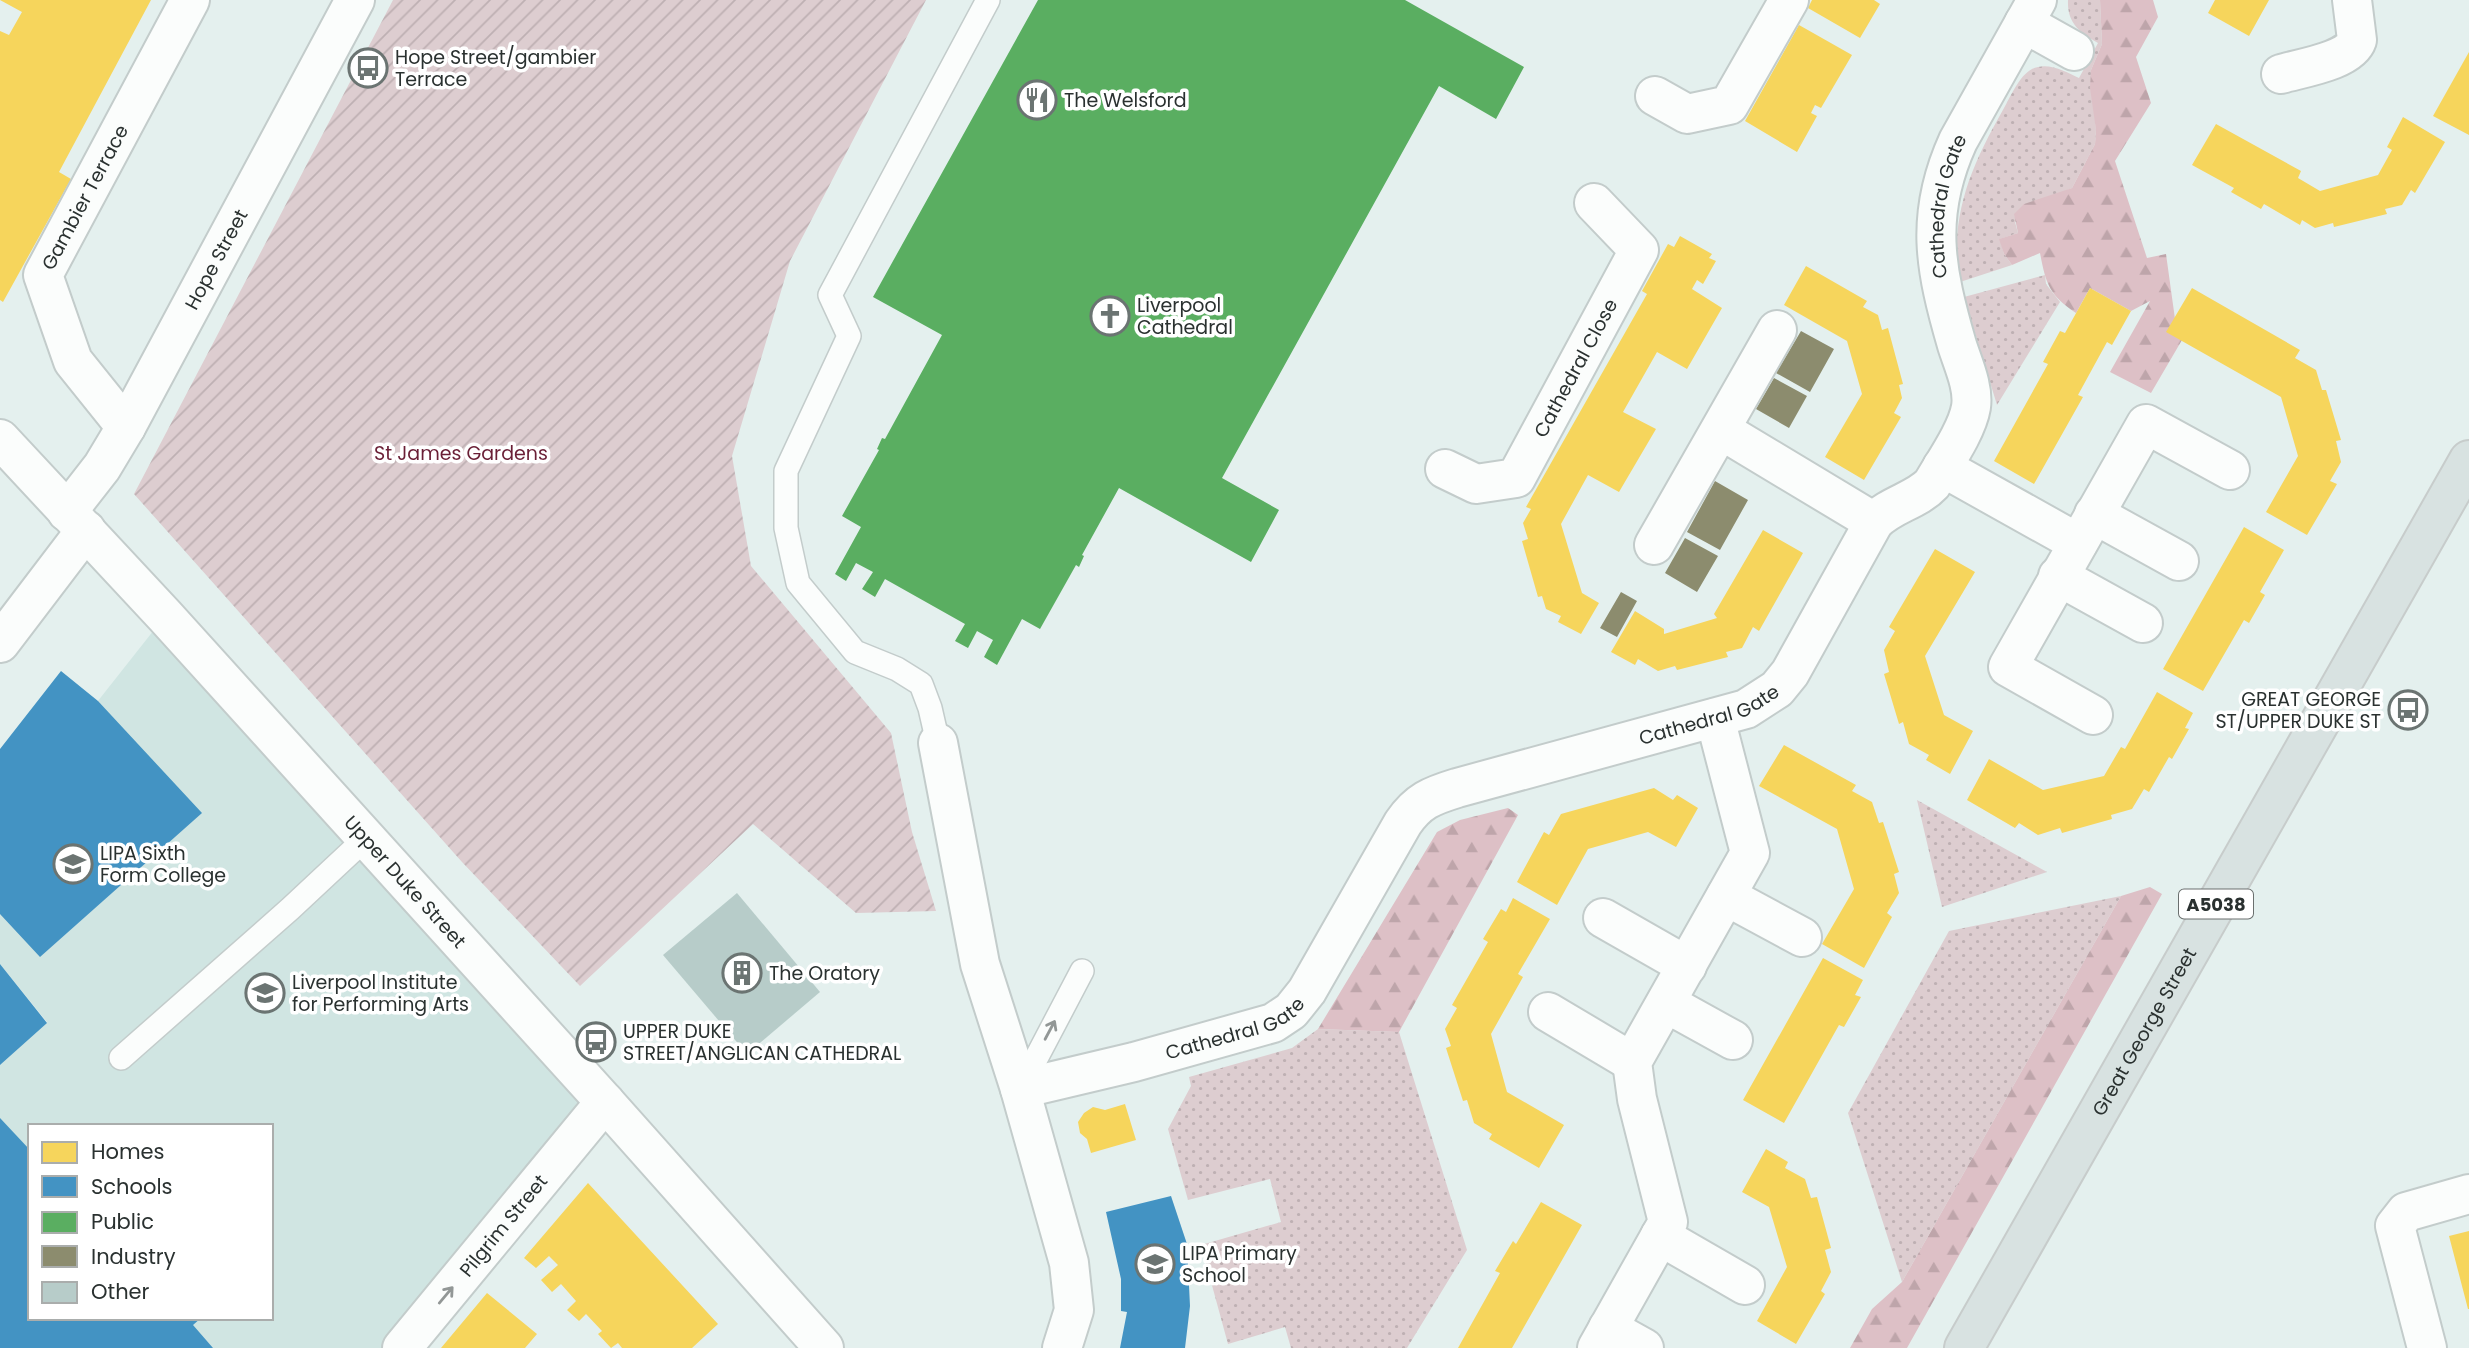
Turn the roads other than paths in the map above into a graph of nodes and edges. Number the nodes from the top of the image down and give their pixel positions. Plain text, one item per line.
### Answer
1 (190, 0) edge
2 (355, 0) edge
3 (988, 0) edge
4 (1789, 0) edge
5 (2352, 0) edge
6 (2031, 12) edge
7 (2074, 51) dead end
8 (2281, 74) dead end
9 (1655, 96) dead end
10 (1594, 203) dead end
11 (1777, 330) dead end
12 (126, 427) junction
13 (1721, 430) junction
14 (0, 439) edge
15 (2469, 460) edge
16 (1942, 467) junction
17 (1446, 468) dead end
18 (2230, 470) dead end
19 (76, 521) junction
20 (1874, 522) junction
21 (2086, 528) junction
22 (1654, 545) dead end
23 (2179, 561) dead end
24 (2058, 576) junction
25 (2143, 623) dead end
26 (0, 643) edge
27 (2093, 715) dead end
28 (1715, 718) junction
29 (938, 743) joint
30 (365, 839) junction
31 (1727, 896) junction
32 (1603, 918) dead end
33 (1802, 937) dead end
34 (1687, 966) junction
35 (1082, 971) dead end
36 (1666, 1003) junction
37 (1548, 1012) dead end
38 (1733, 1040) dead end
39 (121, 1058) dead end
40 (1632, 1062) junction
41 (1020, 1089) junction
42 (605, 1102) junction
43 (2469, 1194) edge
44 (1660, 1237) junction
45 (1745, 1285) dead end
46 (1603, 1338) edge
47 (402, 1348) edge
48 (824, 1348) edge
49 (1062, 1348) edge
50 (1644, 1348) edge
51 (1964, 1348) edge
52 (2427, 1348) edge

1 - 12 street, Gambier Terrace
2 - 12 street, Hope Street
3 - 29 lane
4 - 9 street
5 - 8 street
6 - 7 street, Cathedral Gate
6 - 16 street, Cathedral Gate
10 - 17 street, Cathedral Close
11 - 13 street
12 - 19 street, Hope Street
13 - 20 street
13 - 22 street
14 - 19 street, Upper Duke Street
15 - 51 main road, Great George Street / A5038
16 - 20 street, Cathedral Gate
16 - 21 street
18 - 21 street
19 - 26 street, Hope Street
19 - 30 street, Upper Duke Street
20 - 28 street, Cathedral Gate
21 - 23 street
21 - 24 street
24 - 25 street
24 - 27 street
28 - 31 street
28 - 41 street, Cathedral Gate
29 - 41 street
30 - 39 lane
30 - 42 street, Upper Duke Street
31 - 33 street
31 - 34 street
32 - 34 street
34 - 36 street
41 -> 35 lane
36 - 38 street
36 - 40 street
37 - 40 street
40 - 44 street
41 - 49 street
47 -> 42 street, Pilgrim Street
42 - 48 street, Upper Duke Street
43 - 52 street
44 - 45 street
44 - 46 street
46 - 50 street

